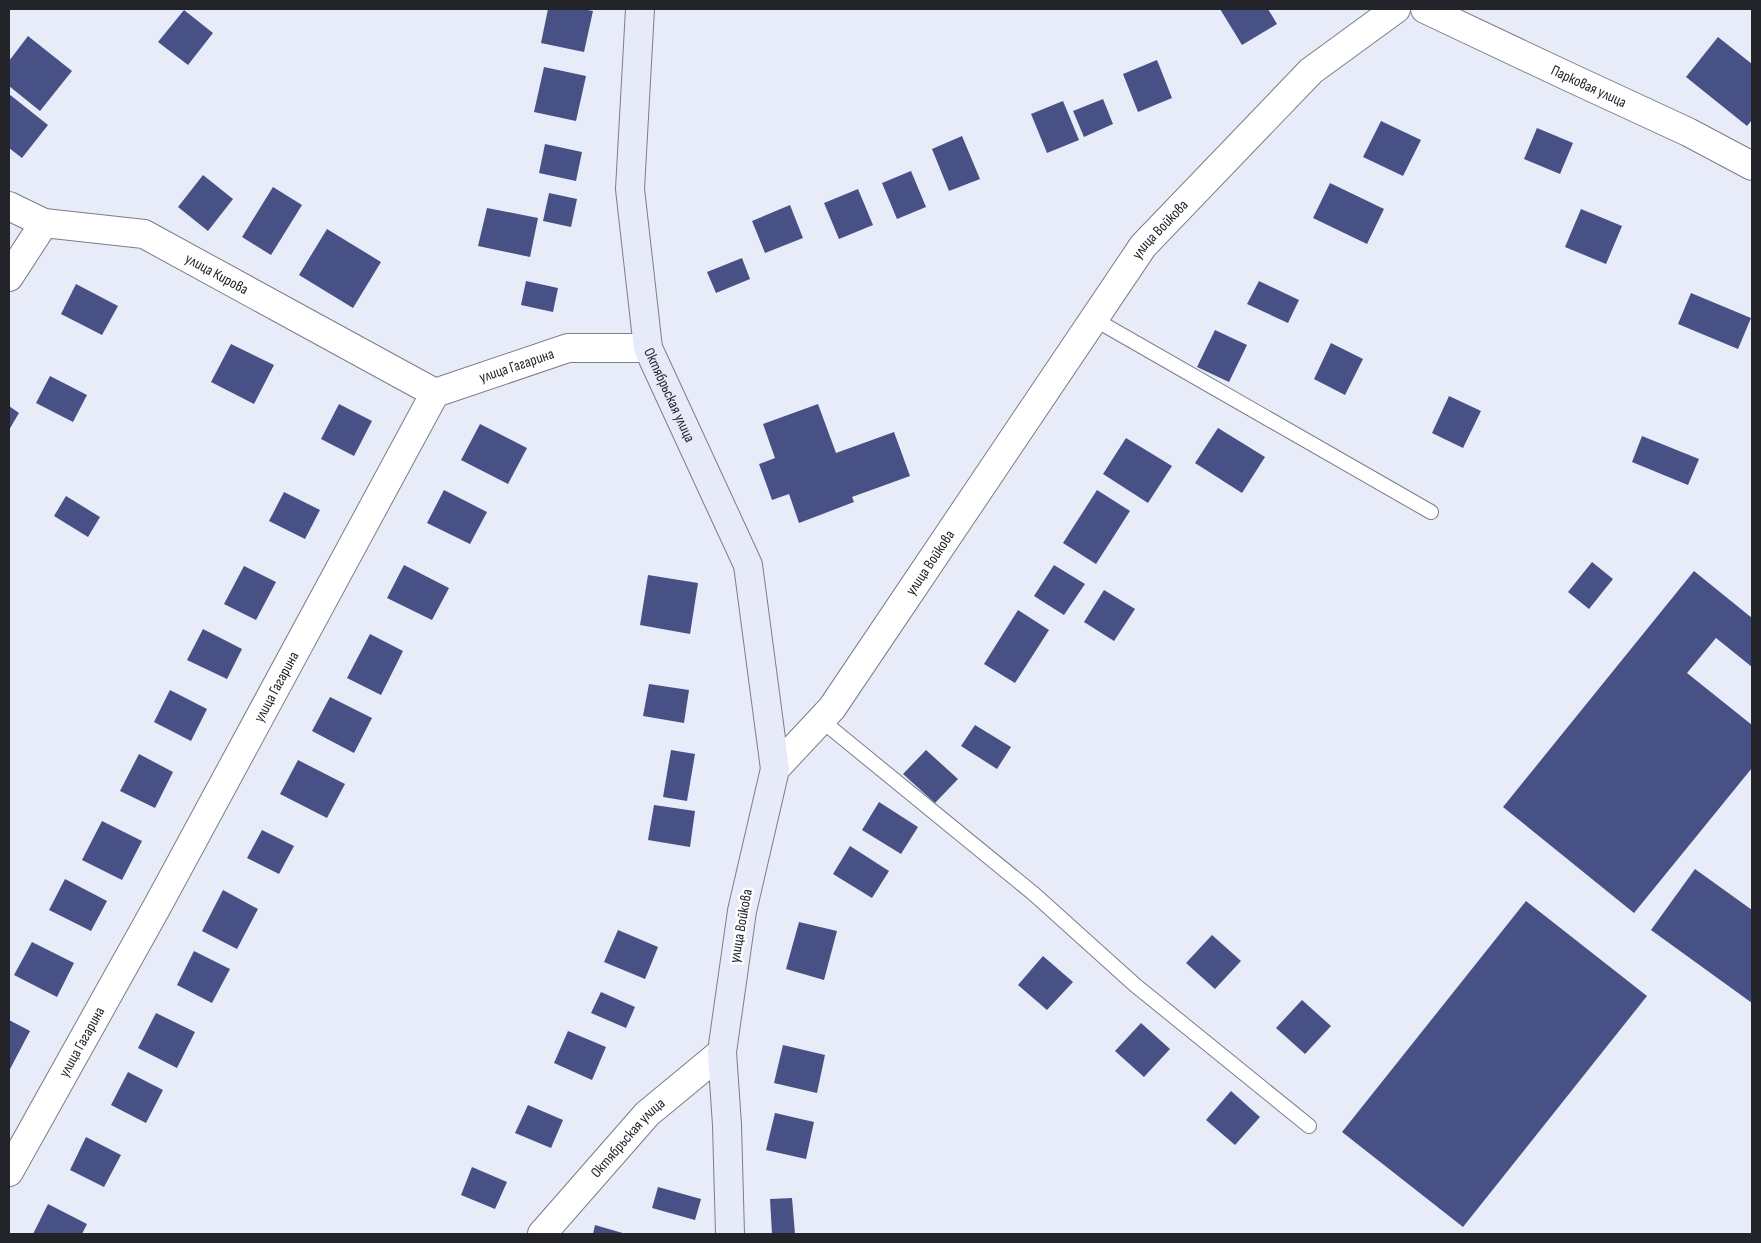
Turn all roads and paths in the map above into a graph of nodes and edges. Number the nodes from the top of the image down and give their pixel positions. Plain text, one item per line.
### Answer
1 (640, 9) edge
2 (1396, 9) edge
3 (1425, 9) edge
4 (1752, 166) edge
5 (9, 206) edge
6 (44, 223) junction
7 (9, 277) edge
8 (1094, 319) junction
9 (648, 348) junction
10 (435, 393) junction
11 (1431, 512) dead end
12 (821, 720) junction
13 (775, 768) junction
14 (722, 1052) junction
15 (1309, 1126) dead end
16 (9, 1172) edge
17 (542, 1234) edge
18 (730, 1234) edge

1 - 9 street, Октябрьская улица
2 - 8 street, улица Войкова
3 - 4 street, Парковая улица
5 - 6 street, улица Кирова
6 - 7 street
6 - 10 street, улица Кирова
8 - 11 lane
8 - 12 street, улица Войкова
9 - 10 street, улица Гагарина
9 - 13 street, Октябрьская улица
10 - 16 street, улица Гагарина
12 - 13 street, улица Войкова
12 - 15 lane
13 - 14 street, улица Войкова
14 - 17 street, Октябрьская улица
14 - 18 street, улица Войкова

